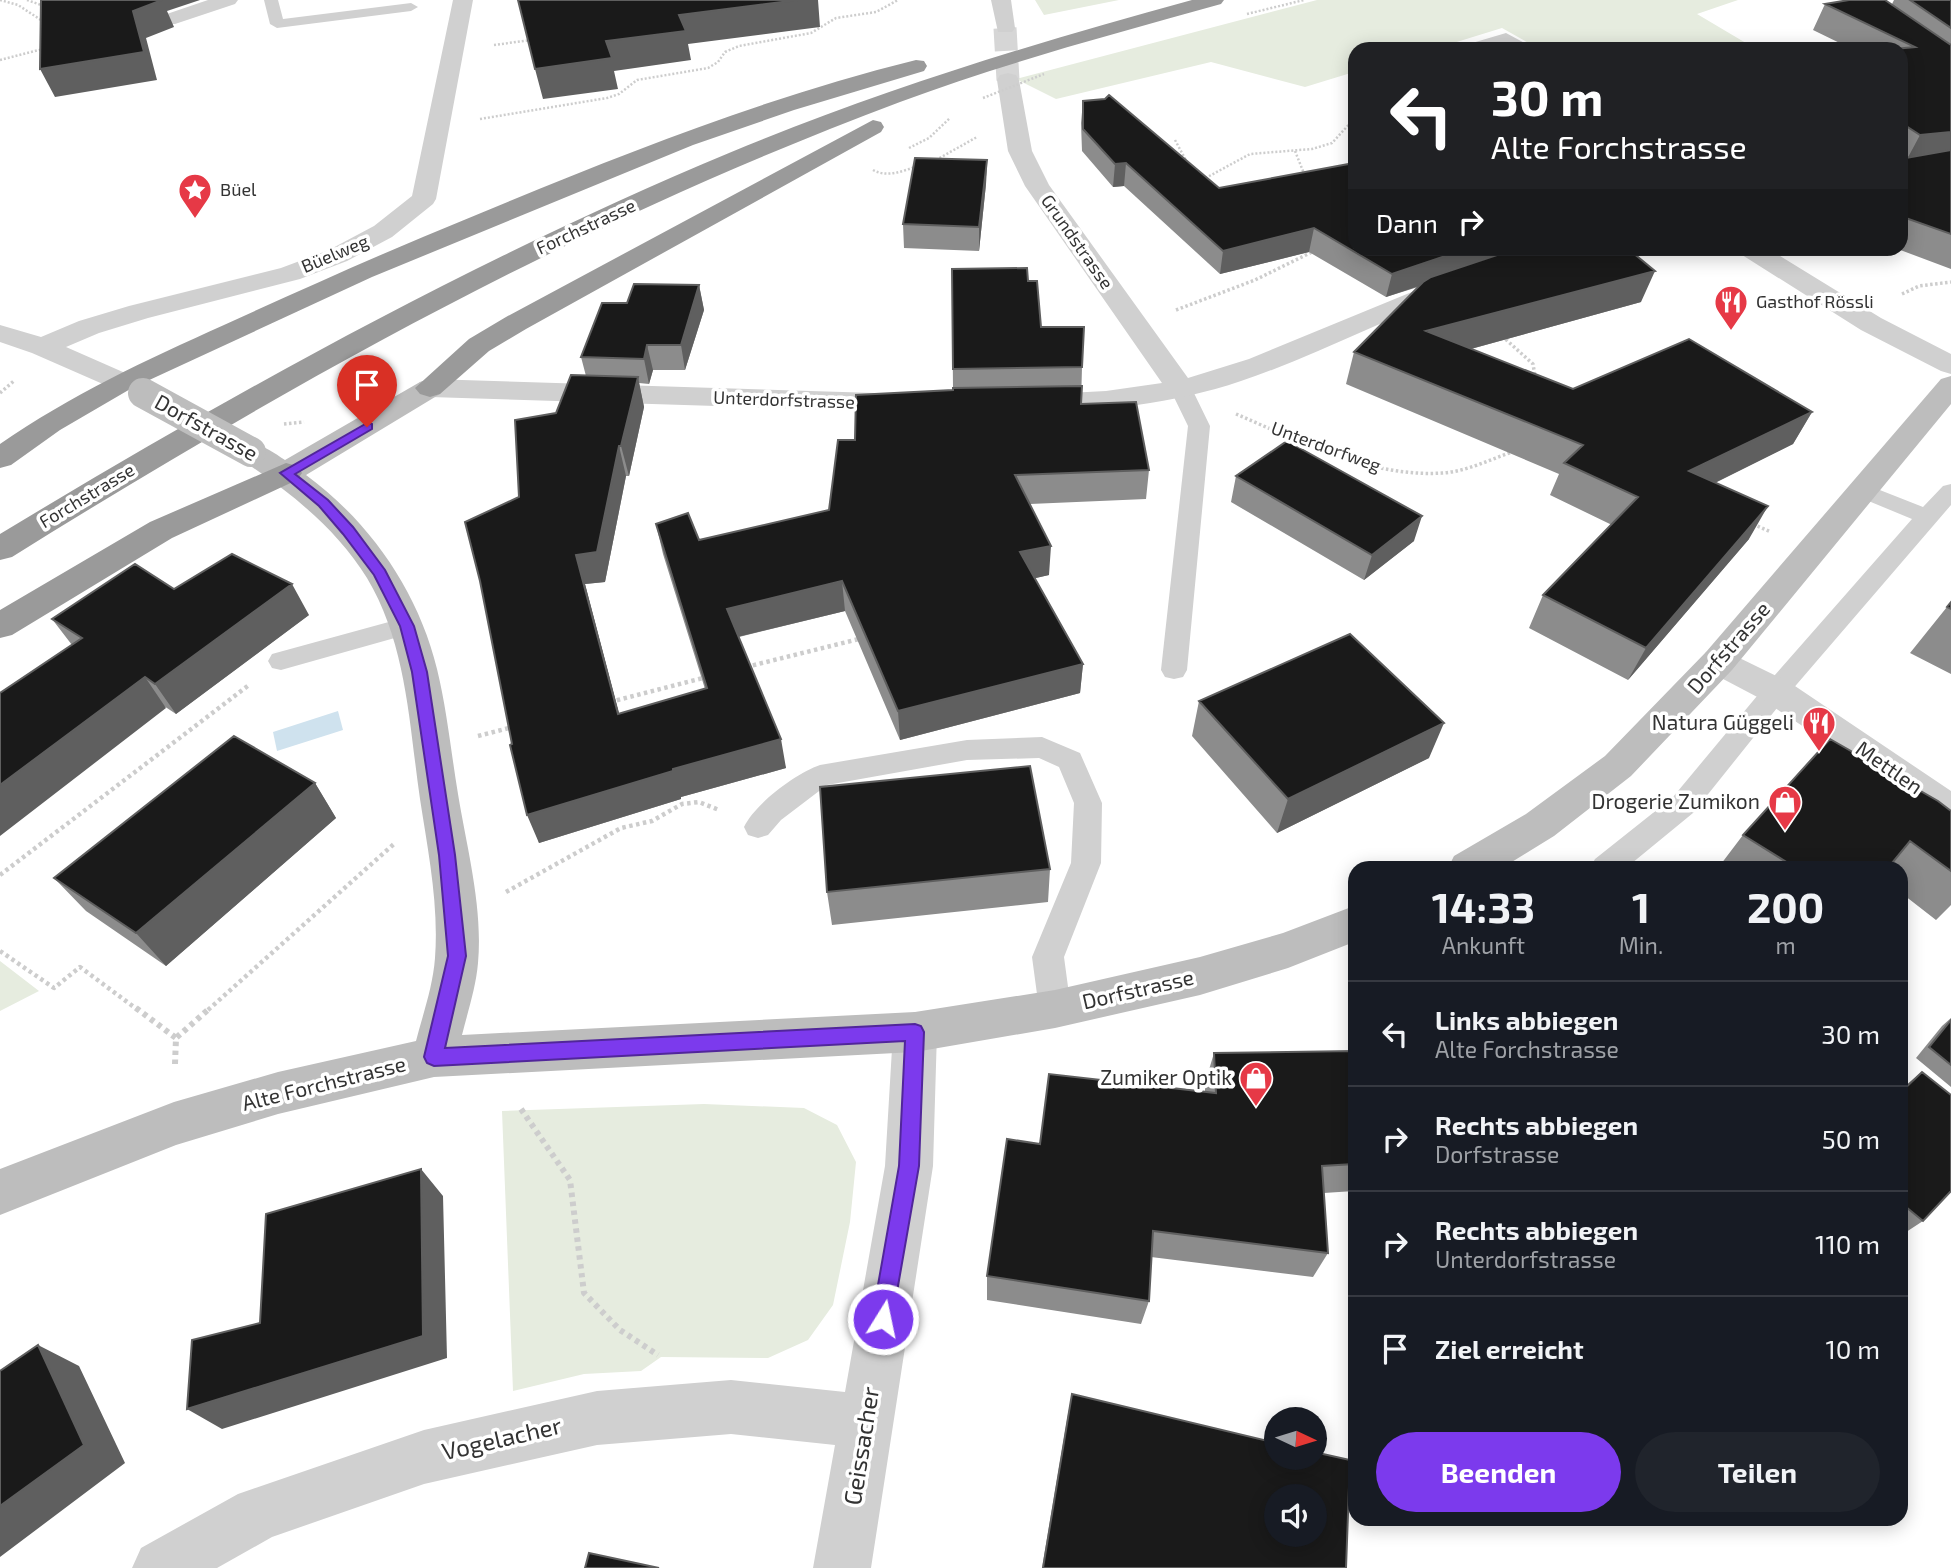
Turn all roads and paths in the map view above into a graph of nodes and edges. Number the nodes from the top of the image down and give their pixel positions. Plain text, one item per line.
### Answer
1 (0, 0) edge
2 (27, 0) edge
3 (228, 0) edge
4 (271, 0) edge
5 (463, 0) edge
6 (898, 0) edge
7 (1001, 0) edge
8 (1174, 0) edge
9 (1214, 0) edge
10 (411, 6) dead end
11 (52, 8) edge
12 (168, 20) dead end
13 (52, 27) edge
14 (1005, 28) tunnel mouth
15 (1054, 32) junction
16 (1082, 36) junction
17 (46, 38) edge
18 (534, 40) edge
19 (1854, 41) edge
20 (1492, 42) edge
21 (1514, 42) edge
22 (1851, 42) edge
23 (50, 47) edge
24 (39, 50) junction
25 (452, 50) junction
26 (0, 60) edge
27 (1044, 74) dead end
28 (1008, 80) tunnel mouth
29 (983, 98) dead end
30 (954, 114) dead end
31 (1012, 117) junction
32 (438, 126) junction
33 (1348, 126) edge
34 (1175, 140) dead end
35 (905, 150) dead end
36 (1295, 151) junction
37 (930, 162) edge
38 (919, 166) edge
39 (870, 167) dead end
40 (1192, 171) edge
41 (1309, 184) edge
42 (1207, 188) edge
43 (1318, 249) edge
44 (1294, 250) edge
45 (1306, 255) junction
46 (1761, 256) edge
47 (1469, 280) edge
48 (1951, 282) edge
49 (1898, 300) dead end
50 (1136, 326) junction
51 (0, 333) edge
52 (1502, 336) edge
53 (42, 347) junction
54 (1951, 365) edge
55 (1951, 385) edge
56 (1537, 386) edge
57 (132, 387) junction
58 (430, 388) junction
59 (1181, 389) junction
60 (932, 404) edge
61 (999, 405) edge
62 (1518, 451) edge
63 (0, 458) edge
64 (286, 473) junction
65 (1862, 490) junction
66 (1951, 491) edge
67 (1927, 517) junction
68 (1744, 520) edge
69 (0, 525) edge
70 (1777, 535) dead end
71 (0, 549) edge
72 (0, 626) edge
73 (407, 626) junction
74 (869, 636) edge
75 (281, 661) joint
76 (1719, 662) junction
77 (736, 670) edge
78 (1174, 670) dead end
79 (709, 677) edge
80 (1776, 691) junction
81 (603, 704) edge
82 (523, 724) edge
83 (470, 737) dead end
84 (715, 808) dead end
85 (1951, 811) edge
86 (758, 827) dead end
87 (395, 844) dead end
88 (1480, 861) edge
89 (1614, 861) edge
90 (0, 876) edge
91 (496, 896) dead end
92 (1348, 926) edge
93 (0, 951) edge
94 (1055, 1009) junction
95 (915, 1032) junction
96 (176, 1038) junction
97 (434, 1057) junction
98 (175, 1064) dead end
99 (521, 1109) dead end
100 (0, 1192) edge
101 (661, 1357) dead end
102 (865, 1421) junction
103 (161, 1568) edge
104 (842, 1568) edge

1 - 13 path
2 - 11 path
3 - 12 street
4 - 10 lane
5 - 25 street, Büelweg
6 - 32 path
7 - 14 street
8 - 15 highway, Forchstrasse
9 - 16 highway, Forchstrasse
15 - 57 highway
15 - 69 highway, Forchstrasse
16 - 58 highway
16 - 71 highway, Forchstrasse
17 - 24 path
18 - 25 path
19 - 22 path
20 - 21 lane
23 - 24 path
24 - 26 path
25 - 32 street, Büelweg
27 - 29 path, bridge
28 - 31 street, Grundstrasse
30 - 35 path
31 - 37 path
31 - 50 street, Grundstrasse
32 - 53 street, Büelweg
33 - 36 path
34 - 40 path
36 - 41 path
36 - 42 path
38 - 39 path
43 - 45 path
44 - 45 path
45 - 50 path
46 - 54 street
47 - 59 street
48 - 49 path
50 - 59 street, Grundstrasse
51 - 53 street
52 - 56 path
53 - 57 street
55 - 65 street, Dorfstrasse
57 - 63 highway
57 - 64 street, Dorfstrasse, bridge
58 - 60 street, Unterdorfstrasse
58 - 64 street
59 - 61 street
59 - 62 path, Unterdorfweg
59 - 78 lane
64 - 72 highway
64 - 73 street, Dorfstrasse
65 - 67 lane
65 - 76 street, Dorfstrasse
66 - 67 lane
67 - 80 lane
68 - 70 path
73 - 75 lane
73 - 97 street, Dorfstrasse
74 - 77 path
75 - 90 path
76 - 80 street, Mettlen
76 - 88 street, Dorfstrasse
79 - 81 path
80 - 85 street, Mettlen
80 - 89 lane
82 - 83 path
84 - 91 path
86 - 94 lane
87 - 96 path
92 - 94 street, Dorfstrasse
93 - 96 path
94 - 95 street, Dorfstrasse
95 - 97 street, Alte Forchstrasse
95 - 102 street, Geissacher
96 - 98 path
97 - 100 street, Alte Forchstrasse
99 - 101 path
102 - 103 street, Vogelacher
102 - 104 street, Geissacher

